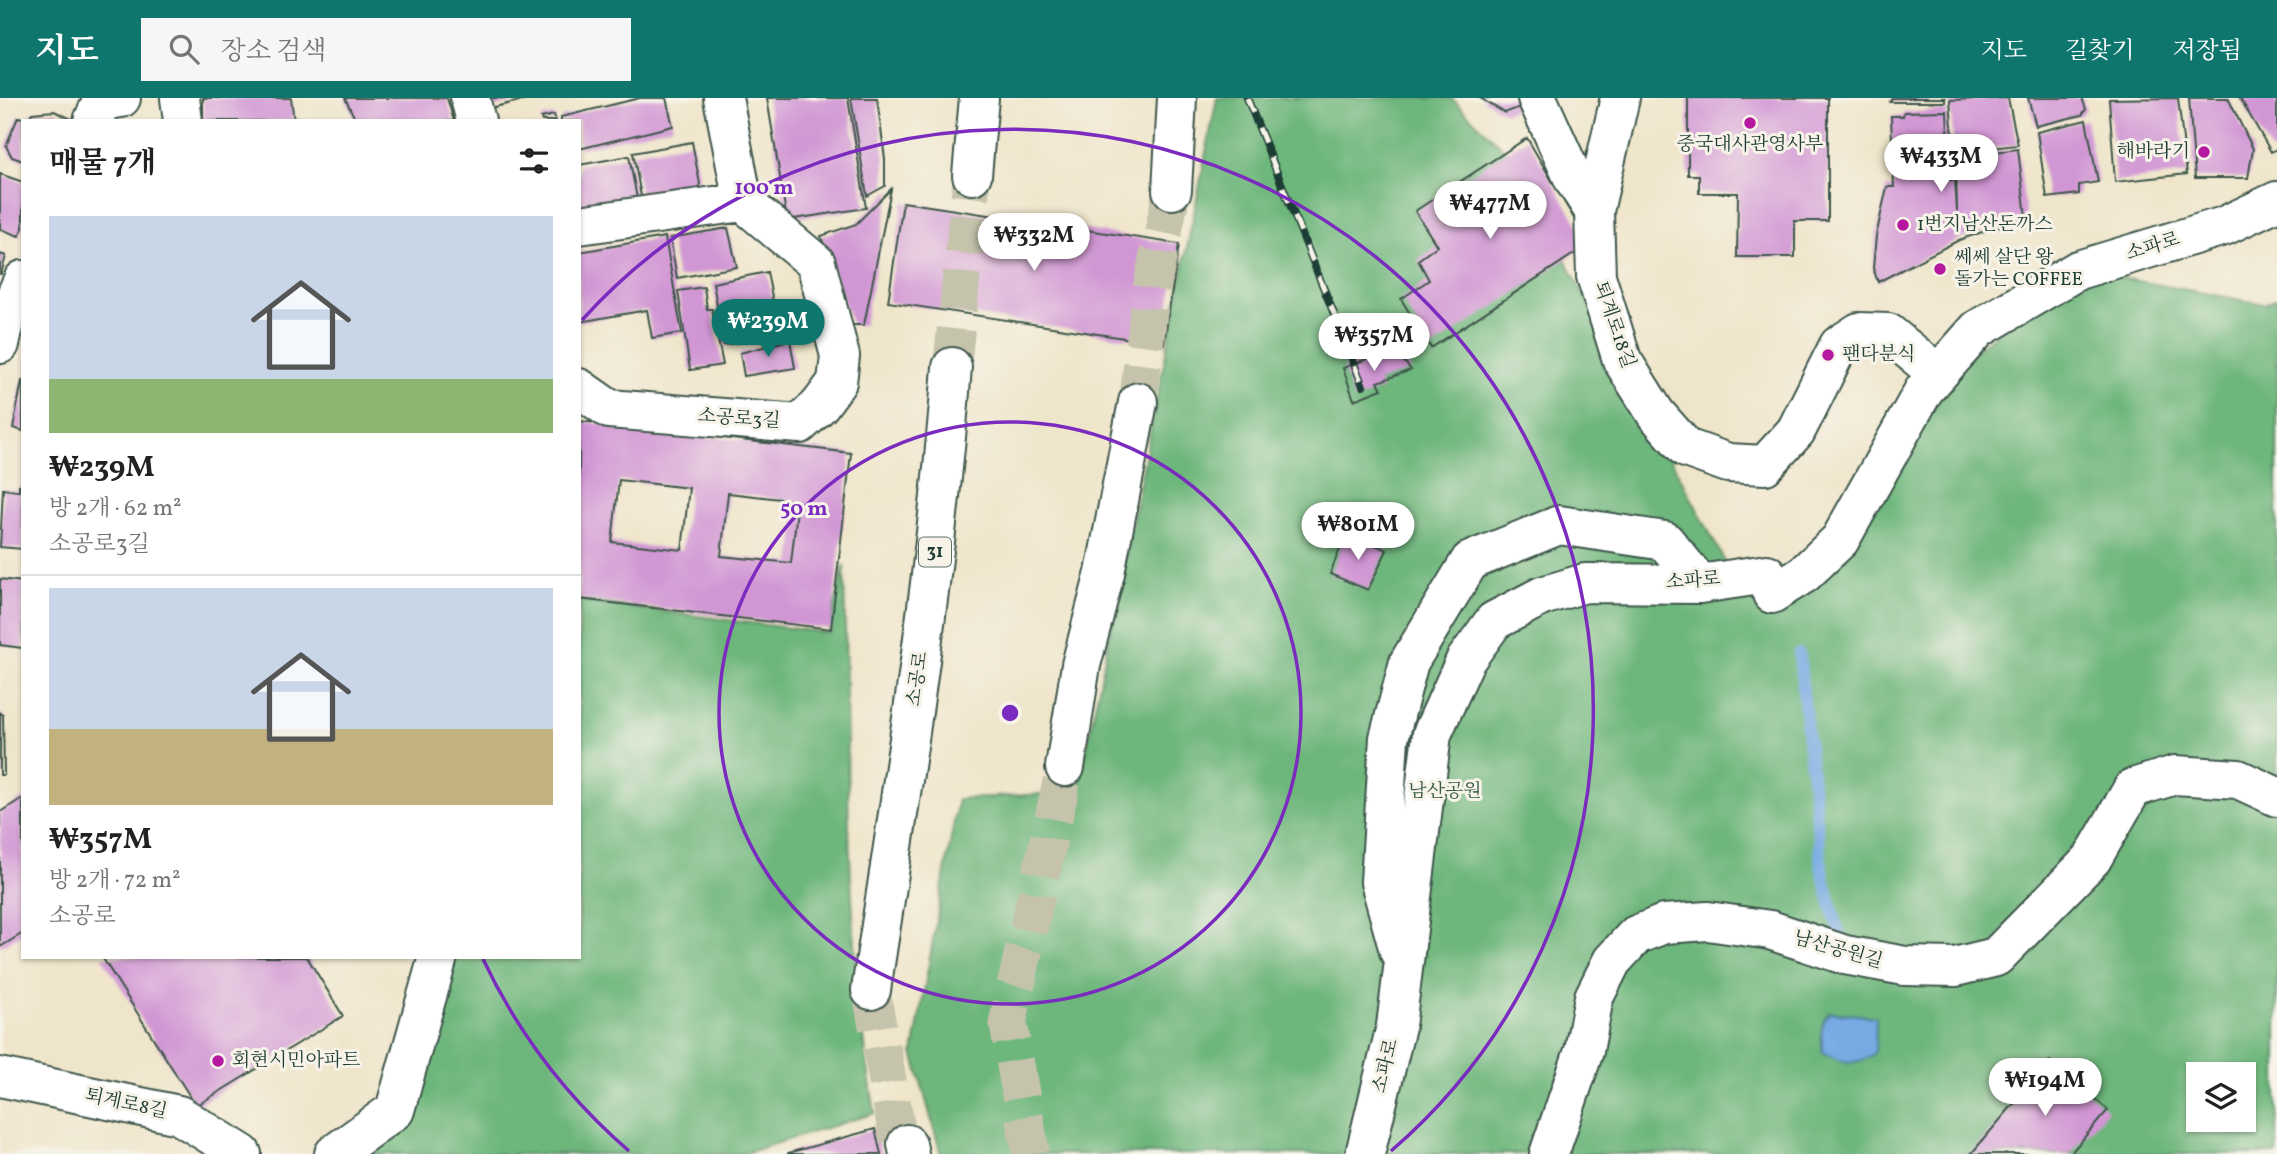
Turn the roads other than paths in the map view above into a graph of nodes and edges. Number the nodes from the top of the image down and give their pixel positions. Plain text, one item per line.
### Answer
1 (121, 98) edge
2 (180, 98) edge
3 (470, 98) edge
4 (723, 98) edge
5 (979, 98) edge
6 (1177, 98) edge
7 (1537, 98) edge
8 (1620, 98) edge
9 (94, 119) edge
10 (183, 119) edge
11 (475, 119) edge
12 (972, 174) tunnel mouth
13 (1172, 190) tunnel mouth
14 (2277, 201) edge
15 (743, 202) junction
16 (1594, 211) junction
17 (581, 225) edge
18 (21, 284) edge
19 (0, 344) edge
20 (952, 367) tunnel mouth
21 (1937, 373) junction
22 (581, 389) edge
23 (1138, 402) tunnel mouth
24 (1700, 584) junction
25 (1065, 766) tunnel mouth
26 (2277, 797) edge
27 (437, 959) edge
28 (1404, 968) junction
29 (871, 990) tunnel mouth
30 (0, 1077) edge
31 (242, 1154) edge
32 (334, 1154) edge
33 (1365, 1154) edge
34 (1549, 1154) edge

1 - 9 street
2 - 10 street
3 - 11 street
4 - 15 street
5 - 12 street
6 - 13 street
7 - 16 street
8 - 16 street, 퇴계로18길
14 - 21 street, 소파로
15 - 17 street
15 - 22 street, 소공로3길
16 - 21 street, 퇴계로18길
18 - 19 street
20 - 29 street, 소공로 / 31
21 - 24 street, 소파로
23 - 25 street
24 - 28 street, 소파로
24 - 28 street
26 - 34 street, 남산공원길
27 - 32 street
28 - 33 street, 소파로
30 - 31 street, 퇴계로8길

